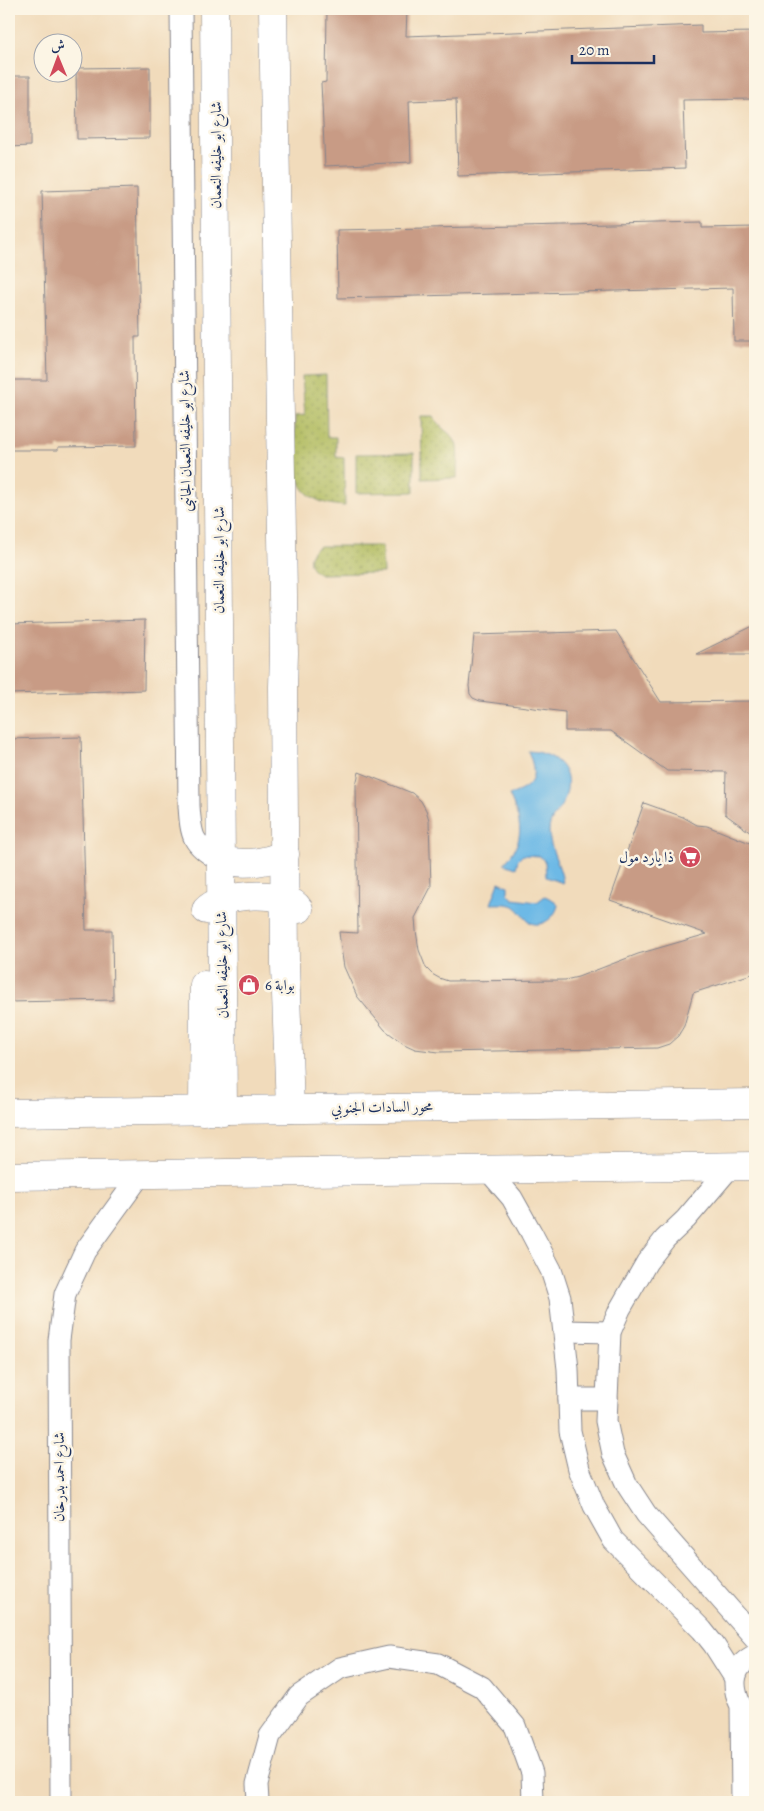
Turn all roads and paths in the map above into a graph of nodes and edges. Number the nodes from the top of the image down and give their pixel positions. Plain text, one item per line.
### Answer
1 (181, 9) edge
2 (214, 9) edge
3 (273, 9) edge
4 (285, 854) junction
5 (220, 860) junction
6 (286, 900) junction
7 (221, 901) junction
8 (755, 1103) edge
9 (297, 1108) junction
10 (213, 1111) junction
11 (9, 1113) edge
12 (743, 1166) edge
13 (487, 1169) junction
14 (141, 1174) junction
15 (9, 1176) edge
16 (565, 1331) junction
17 (610, 1332) junction
18 (569, 1399) junction
19 (607, 1399) junction
20 (755, 1638) edge
21 (755, 1655) edge
22 (735, 1678) junction
23 (748, 1711) edge
24 (61, 1802) edge
25 (258, 1802) edge
26 (533, 1802) edge
27 (742, 1802) edge

1 - 5 street, شارع ابو خليفه النعمان الجانبى
2 - 5 street, شارع ابو خليفه النعمان
3 - 4 street
4 - 5 street
4 - 6 street
5 - 7 street, شارع ابو خليفه النعمان
6 - 7 street
6 - 9 street
7 - 10 street, شارع ابو خليفه النعمان
8 - 9 street, محور السادات الجنوبي
9 - 10 street, محور السادات الجنوبي
10 - 11 street, محور السادات الجنوبي
12 - 13 street
12 - 17 street
13 - 14 street
13 - 16 street
14 - 15 street
14 - 24 street, شارع احمد بدرخان
16 - 17 street
16 - 18 street
17 - 19 street
18 - 19 street
18 - 22 street
19 - 20 street
21 - 22 street
22 - 23 street
23 - 27 street
25 - 26 street

